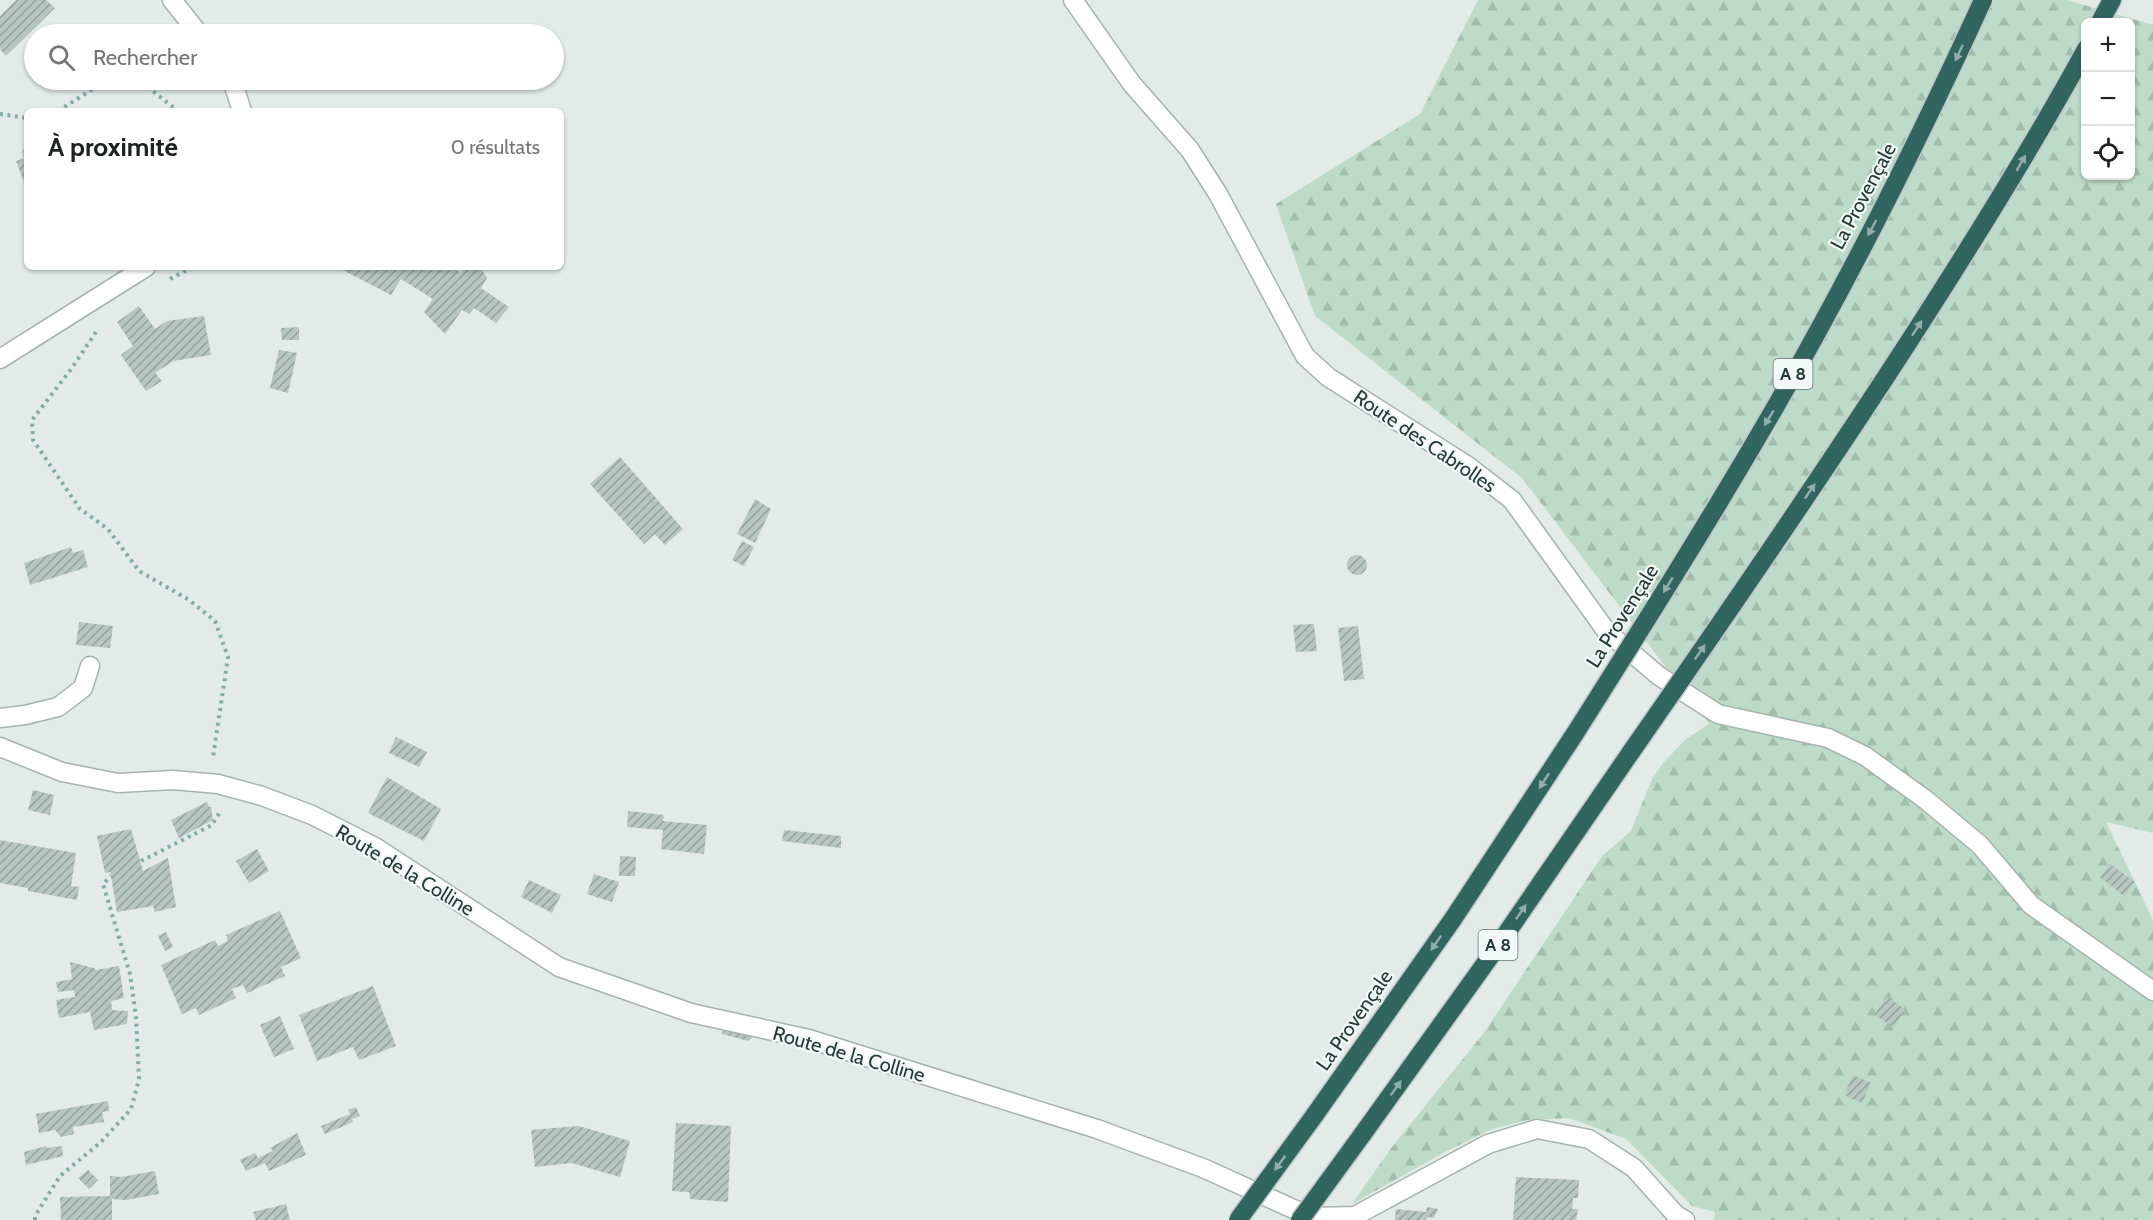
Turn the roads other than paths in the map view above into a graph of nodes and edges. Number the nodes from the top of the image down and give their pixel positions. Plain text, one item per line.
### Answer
1 (172, 0) edge
2 (1073, 0) edge
3 (1983, 0) edge
4 (2112, 0) edge
5 (2102, 18) edge
6 (191, 24) edge
7 (2081, 56) edge
8 (235, 90) edge
9 (241, 108) edge
10 (141, 270) edge
11 (0, 359) edge
12 (90, 666) dead end
13 (0, 718) edge
14 (0, 747) edge
15 (2153, 991) edge
16 (1238, 1220) edge
17 (1300, 1220) edge
18 (1685, 1220) edge

1 - 6 street
2 - 15 street, Route des Cabrolles
3 -> 16 highway, La Provençale / A 8, bridge
4 - 5 highway
17 -> 7 highway, A 8, bridge
8 - 9 street
10 - 11 street
12 - 13 street
14 - 18 street, Route de la Colline

